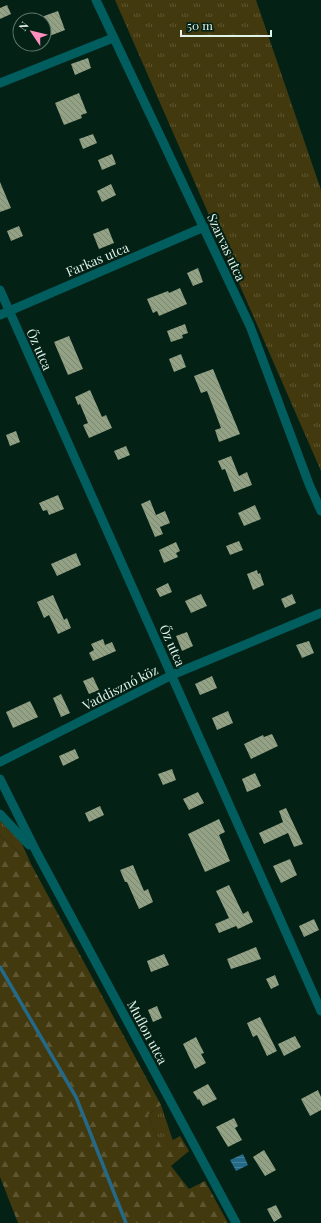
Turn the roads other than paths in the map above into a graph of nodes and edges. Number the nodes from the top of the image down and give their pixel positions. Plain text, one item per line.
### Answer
1 (96, 0) edge
2 (113, 38) junction
3 (0, 83) edge
4 (204, 227) junction
5 (0, 290) edge
6 (9, 311) junction
7 (0, 315) edge
8 (321, 511) edge
9 (321, 613) edge
10 (172, 675) junction
11 (0, 762) edge
12 (0, 779) edge
13 (0, 814) edge
14 (37, 853) junction
15 (321, 1011) edge
16 (236, 1223) edge

1 - 2 street, Szarvas utca
2 - 3 street
2 - 4 street, Szarvas utca
4 - 6 street, Farkas utca
4 - 8 street, Szarvas utca
5 - 6 street, Őz utca
6 - 7 street, Farkas utca
6 - 10 street, Őz utca
9 - 10 street, Vaddisznó köz
10 - 11 street, Vaddisznó köz
10 - 15 street, Őz utca
12 - 14 street, Muflon utca
13 - 14 street, Muflon utca
14 - 16 street, Muflon utca

